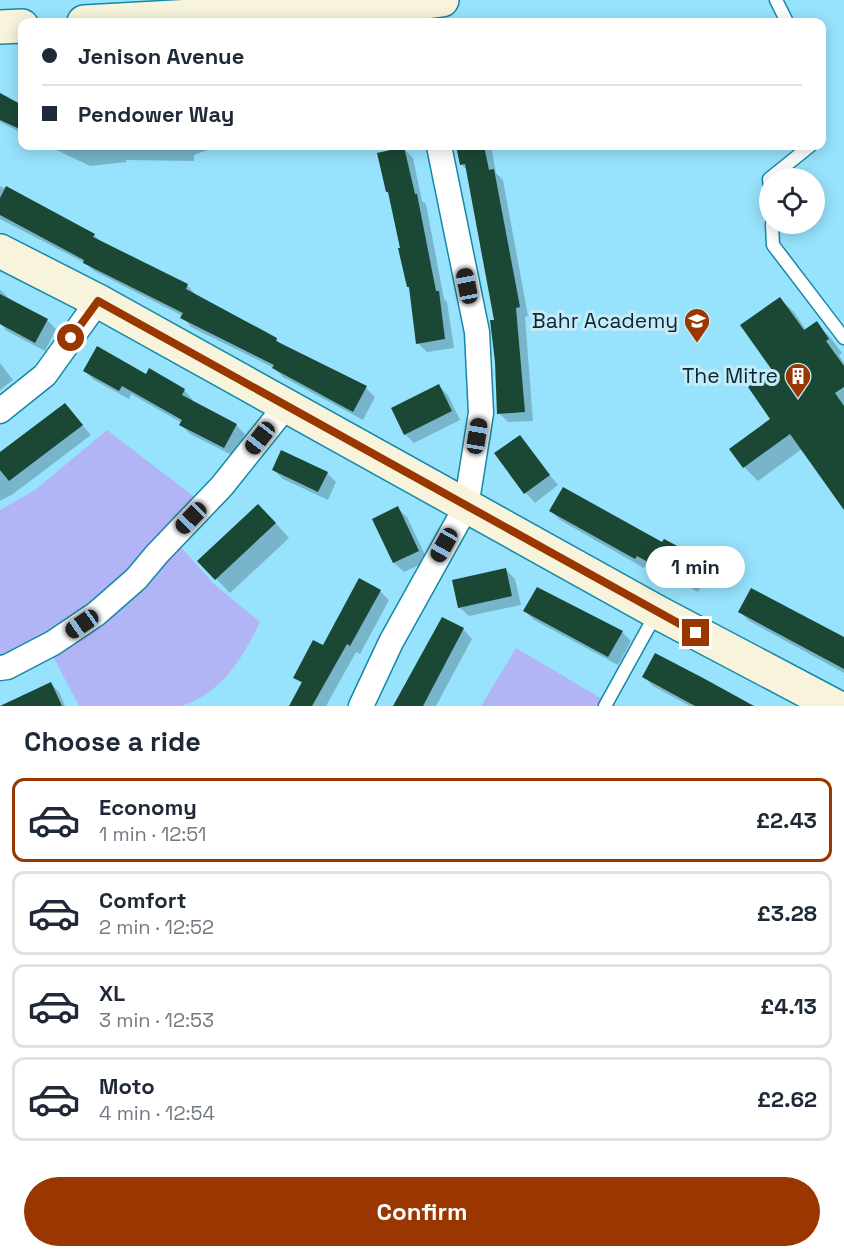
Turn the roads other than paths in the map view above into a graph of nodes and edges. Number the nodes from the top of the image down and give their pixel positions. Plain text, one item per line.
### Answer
1 (442, 0) edge
2 (776, 0) edge
3 (223, 7) edge
4 (412, 14) edge
5 (121, 18) edge
6 (785, 18) edge
7 (18, 26) edge
8 (0, 27) edge
9 (440, 150) edge
10 (805, 150) edge
11 (783, 168) edge
12 (772, 234) edge
13 (0, 251) edge
14 (98, 301) junction
15 (844, 338) edge
16 (286, 406) junction
17 (0, 411) edge
18 (466, 507) junction
19 (657, 612) junction
20 (0, 668) edge
21 (361, 706) edge
22 (605, 706) edge
23 (835, 706) edge

1 - 4 street
2 - 6 lane
3 - 4 street
3 - 5 street
7 - 8 street
9 - 18 street
10 - 11 lane
12 - 15 lane
13 - 14 street
14 - 16 street
14 - 17 street
16 - 18 street
16 - 20 street
18 - 19 street
18 - 21 street
19 - 22 lane
19 - 23 street

